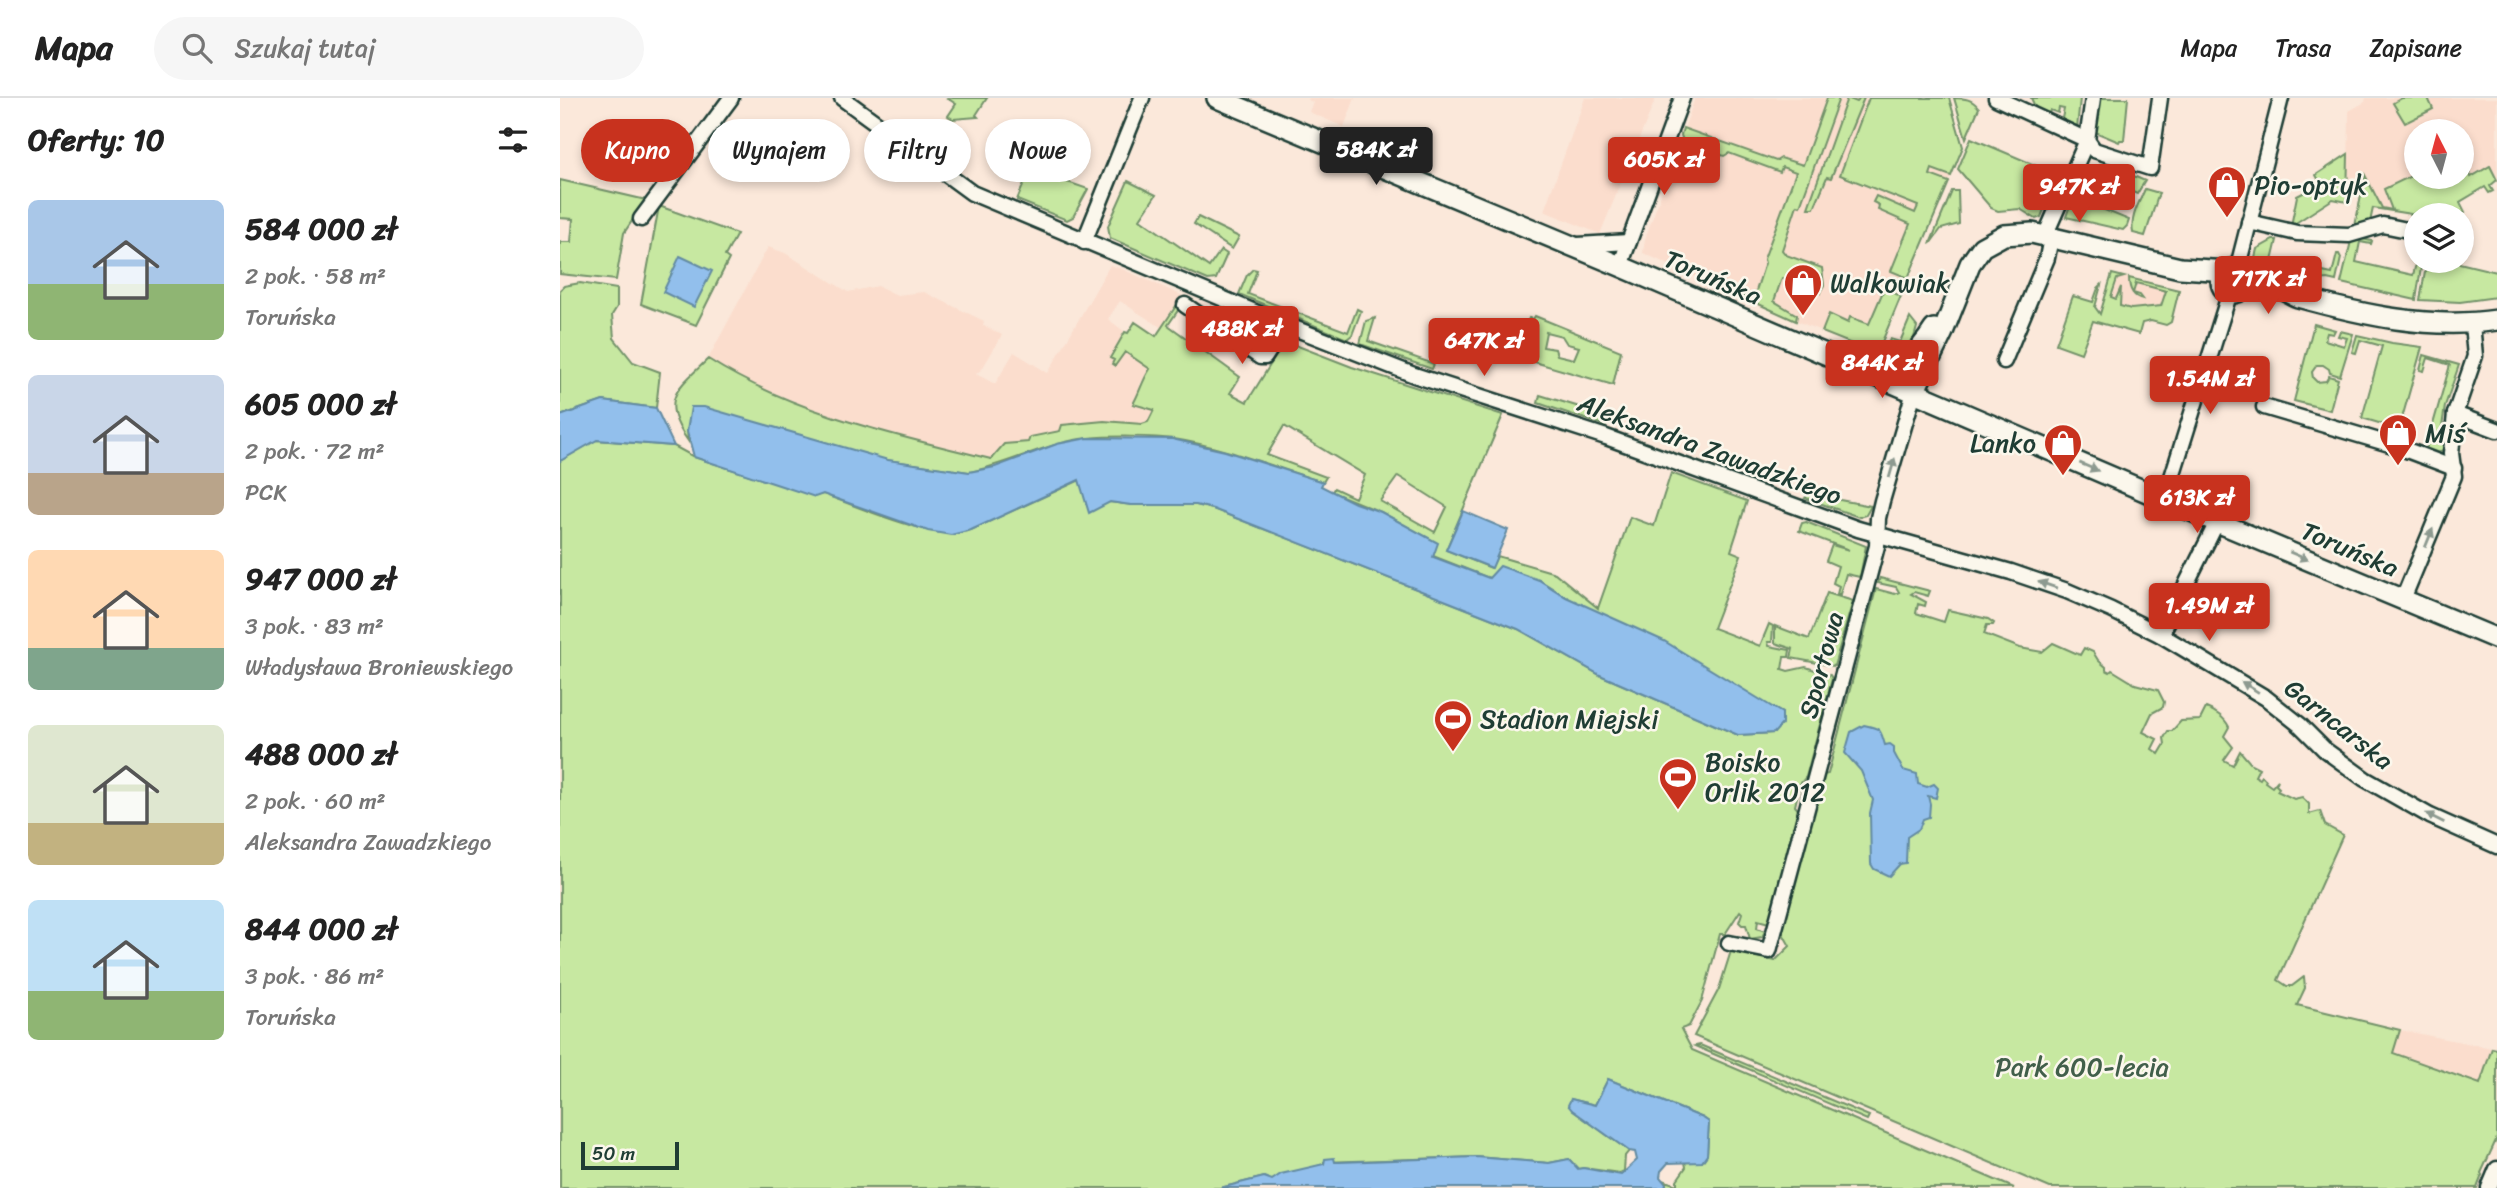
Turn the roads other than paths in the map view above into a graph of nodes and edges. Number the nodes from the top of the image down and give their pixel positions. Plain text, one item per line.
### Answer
1 (731, 98) edge
2 (842, 98) edge
3 (1142, 98) edge
4 (1217, 98) edge
5 (1682, 98) edge
6 (1996, 98) edge
7 (2094, 98) edge
8 (2160, 98) edge
9 (2281, 98) edge
10 (2026, 105) edge
11 (2087, 140) junction
12 (642, 219) dead end
13 (2249, 222) junction
14 (2404, 229) edge
15 (2048, 237) junction
16 (1084, 242) junction
17 (1629, 242) junction
18 (1571, 245) junction
19 (1620, 266) junction
20 (2233, 281) junction
21 (1961, 286) junction
22 (1185, 305) dead end
23 (2497, 320) edge
24 (2472, 324) junction
25 (1286, 325) junction
26 (2004, 361) dead end
27 (1866, 371) junction
28 (1914, 392) junction
29 (2264, 407) dead end
30 (2455, 414) junction
31 (2497, 430) edge
32 (2454, 472) junction
33 (2165, 499) junction
34 (2217, 522) junction
35 (1878, 534) junction
36 (2403, 599) junction
37 (2161, 635) junction
38 (2497, 639) edge
39 (2497, 846) edge
40 (1729, 943) dead end
41 (2497, 1169) edge
42 (2489, 1188) edge

1 - 12 street
2 - 16 street, Aleksandra Zawadzkiego
3 - 16 street
4 - 18 street, Toruńska
5 - 17 street
6 - 10 street
7 - 11 street
8 - 11 street
9 - 13 street
10 - 11 street
11 - 15 street
13 - 14 street
13 - 20 street
15 - 20 street
15 - 21 street
15 - 26 street
16 - 25 street, Aleksandra Zawadzkiego
17 - 18 street
17 - 19 street
18 - 19 street, Toruńska
19 - 27 street, Toruńska
20 - 24 street
20 - 33 street
21 - 27 street
21 - 28 street
22 - 25 street
23 - 24 street
24 - 30 street
25 - 35 street, Aleksandra Zawadzkiego
27 - 28 street, Toruńska
28 -> 33 street, Toruńska
35 -> 28 street, Sportowa
29 - 32 street
30 - 31 street
30 - 32 street
36 -> 32 street
33 - 34 street, Toruńska
34 -> 36 street, Toruńska
34 - 37 street
37 -> 35 street, Garncarska
35 - 40 street, Sportowa
36 - 38 street, Toruńska
39 -> 37 street, Garncarska
41 - 42 street

